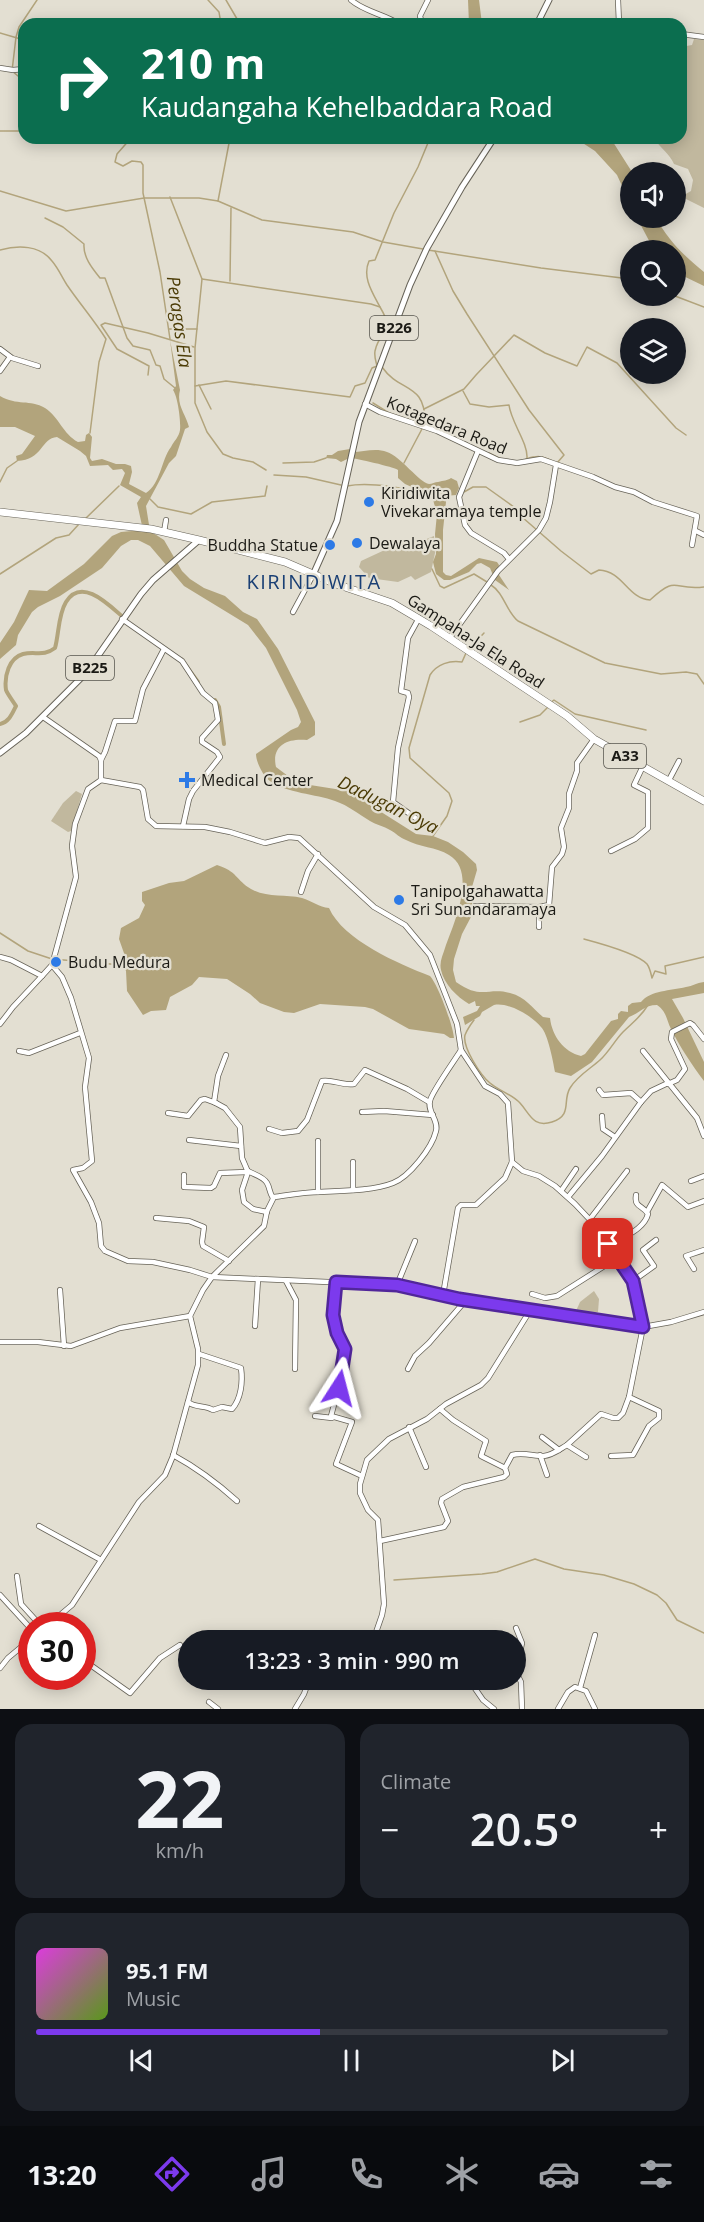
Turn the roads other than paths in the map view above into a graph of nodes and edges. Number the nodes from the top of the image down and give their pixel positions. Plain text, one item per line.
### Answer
1 (351, 0) edge
2 (428, 0) edge
3 (549, 0) edge
4 (618, 0) edge
5 (390, 18) edge
6 (420, 18) edge
7 (540, 18) edge
8 (619, 18) edge
9 (687, 35) edge
10 (704, 37) edge
11 (0, 68) edge
12 (18, 70) edge
13 (490, 144) edge
14 (0, 348) edge
15 (10, 357) junction
16 (39, 366) dead end
17 (0, 371) edge
18 (365, 404) junction
19 (478, 451) junction
20 (556, 465) junction
21 (0, 512) edge
22 (166, 520) dead end
23 (696, 531) junction
24 (164, 532) junction
25 (704, 535) edge
26 (199, 540) junction
27 (692, 545) dead end
28 (509, 559) junction
29 (313, 574) junction
30 (292, 612) dead end
31 (419, 618) junction
32 (122, 619) junction
33 (449, 639) junction
34 (164, 649) junction
35 (43, 717) junction
36 (594, 740) junction
37 (0, 753) edge
38 (101, 760) junction
39 (679, 761) dead end
40 (643, 766) junction
41 (101, 780) junction
42 (669, 780) junction
43 (704, 801) edge
44 (183, 826) junction
45 (431, 830) dead end
46 (611, 851) dead end
47 (318, 854) junction
48 (300, 892) dead end
49 (475, 906) dead end
50 (540, 907) junction
51 (538, 927) dead end
52 (0, 957) edge
53 (52, 965) junction
54 (42, 976) junction
55 (0, 1024) edge
56 (80, 1033) junction
57 (704, 1040) edge
58 (461, 1050) junction
59 (19, 1051) dead end
60 (644, 1051) dead end
61 (226, 1055) dead end
62 (668, 1083) junction
63 (599, 1090) dead end
64 (429, 1102) junction
65 (641, 1102) junction
66 (216, 1103) junction
67 (362, 1112) dead end
68 (168, 1113) dead end
69 (433, 1115) junction
70 (602, 1116) dead end
71 (269, 1129) dead end
72 (704, 1136) edge
73 (615, 1137) junction
74 (189, 1140) dead end
75 (318, 1141) dead end
76 (241, 1146) junction
77 (353, 1162) dead end
78 (512, 1162) junction
79 (576, 1169) dead end
80 (247, 1171) junction
81 (627, 1171) dead end
82 (184, 1175) dead end
83 (704, 1176) edge
84 (691, 1181) dead end
85 (352, 1190) junction
86 (561, 1191) junction
87 (318, 1192) junction
88 (636, 1195) dead end
89 (568, 1197) junction
90 (273, 1198) junction
91 (704, 1201) edge
92 (267, 1212) junction
93 (647, 1212) junction
94 (156, 1218) dead end
95 (590, 1219) junction
96 (656, 1239) dead end
97 (415, 1241) dead end
98 (610, 1246) junction
99 (704, 1250) edge
100 (617, 1258) junction
101 (229, 1261) junction
102 (694, 1269) dead end
103 (212, 1277) junction
104 (258, 1279) junction
105 (286, 1281) junction
106 (633, 1281) junction
107 (336, 1282) junction
108 (397, 1285) junction
109 (60, 1290) dead end
110 (532, 1294) dead end
111 (443, 1295) junction
112 (466, 1300) junction
113 (531, 1309) junction
114 (704, 1312) edge
115 (190, 1316) junction
116 (255, 1326) dead end
117 (643, 1327) junction
118 (0, 1342) edge
119 (64, 1346) junction
120 (199, 1354) junction
121 (295, 1369) dead end
122 (408, 1369) dead end
123 (629, 1397) junction
124 (188, 1402) junction
125 (440, 1410) junction
126 (315, 1416) dead end
127 (332, 1418) junction
128 (409, 1427) junction
129 (542, 1437) dead end
130 (567, 1444) junction
131 (559, 1450) junction
132 (173, 1455) junction
133 (540, 1455) junction
134 (611, 1456) dead end
135 (586, 1457) dead end
136 (426, 1467) dead end
137 (505, 1468) junction
138 (547, 1475) dead end
139 (362, 1476) junction
140 (237, 1501) dead end
141 (39, 1526) dead end
142 (380, 1541) junction
143 (101, 1560) junction
144 (17, 1576) dead end
145 (0, 1595) edge
146 (28, 1612) edge
147 (64, 1612) edge
148 (18, 1615) edge
149 (377, 1630) edge
150 (595, 1635) dead end
151 (178, 1646) edge
152 (18, 1649) edge
153 (3, 1660) edge
154 (0, 1668) edge
155 (96, 1669) edge
156 (580, 1688) junction
157 (305, 1690) edge
158 (476, 1690) edge
159 (521, 1690) edge
160 (209, 1702) dead end
161 (218, 1709) edge
162 (295, 1709) edge
163 (494, 1709) edge
164 (522, 1709) edge
165 (558, 1709) edge
166 (595, 1709) edge

1 - 5 street
2 - 6 street
3 - 7 main road
4 - 8 street
9 - 10 street
11 - 12 street
13 - 18 main road, B226
14 - 15 street
15 - 16 street
15 - 17 street
18 - 19 street, Kotagedara Road
18 - 29 main road, B226
19 - 20 street, Kotagedara Road
19 - 28 street
20 - 23 street, Kotagedara Road
20 - 28 street
21 - 24 highway, Gampaha-Ja Ela Road / A33
22 - 24 street
23 - 25 street
23 - 27 street
24 - 26 highway, Gampaha-Ja Ela Road / A33
26 - 29 highway, Gampaha-Ja Ela Road / A33
26 - 32 main road, B225
28 - 33 street
29 - 30 street
29 - 31 highway, Gampaha-Ja Ela Road / A33
31 - 33 highway, Gampaha-Ja Ela Road / A33
31 - 45 street
32 - 34 street
32 - 35 main road, B225
33 - 36 highway, Gampaha-Ja Ela Road / A33
34 - 38 street
34 - 44 street
35 - 37 main road, B225
35 - 38 street
36 - 40 highway, Gampaha-Ja Ela Road / A33
36 - 50 street
38 - 41 street
39 - 42 street
40 - 42 highway, Gampaha-Ja Ela Road / A33
40 - 46 street
41 - 44 street
41 - 53 street
42 - 43 highway, Gampaha-Ja Ela Road / A33
44 - 47 street
47 - 48 street
47 - 58 street
49 - 50 street
50 - 51 street
52 - 54 street
53 - 54 street
53 - 56 street
54 - 55 street
56 - 59 street
56 - 103 street
57 - 62 street
58 - 64 street
58 - 78 street
60 - 62 street
61 - 66 street
62 - 65 street
62 - 72 street
63 - 65 street
64 - 69 street
64 - 71 street
65 - 73 street
66 - 68 street
66 - 76 street
67 - 69 street
69 - 85 street
70 - 73 street
73 - 89 street
74 - 76 street
75 - 87 street
76 - 80 street
77 - 85 street
78 - 86 street
78 - 111 street
79 - 86 street
80 - 82 street
80 - 90 street
80 - 92 street
81 - 95 street
83 - 84 street
85 - 87 street
86 - 89 street
87 - 90 street
88 - 93 street
89 - 95 street
90 - 92 street
91 - 93 street
92 - 101 street
93 - 98 street
94 - 101 street
95 - 98 street
96 - 106 street
97 - 108 street
98 - 100 street
99 - 102 street
100 - 106 street
100 - 110 street
101 - 103 street
103 - 104 street
103 - 115 street
104 - 105 street
104 - 116 street
105 - 107 street
105 - 121 street
106 - 117 street
107 - 108 street
107 - 127 street
108 - 111 street
109 - 119 street
111 - 112 street
112 - 113 street
112 - 122 street
113 - 117 street
113 - 125 street
114 - 117 street
115 - 119 street
115 - 120 street
117 - 123 street
118 - 119 street
120 - 124 street
120 - 124 street
123 - 130 street
123 - 134 street
124 - 132 street
125 - 128 street
125 - 137 street
126 - 127 street
127 - 139 street
128 - 136 street
128 - 139 street
129 - 131 street
130 - 131 street
130 - 135 street
131 - 133 street
132 - 140 street
132 - 143 street
133 - 137 street
133 - 138 street
137 - 142 street
139 - 142 street
141 - 143 street
142 - 149 street
143 - 147 street
144 - 146 street
145 - 148 street
150 - 156 street
151 - 155 street
152 - 153 street
153 - 154 street
156 - 165 street
156 - 166 street
157 - 162 street
158 - 163 street
159 - 164 street
160 - 161 street

